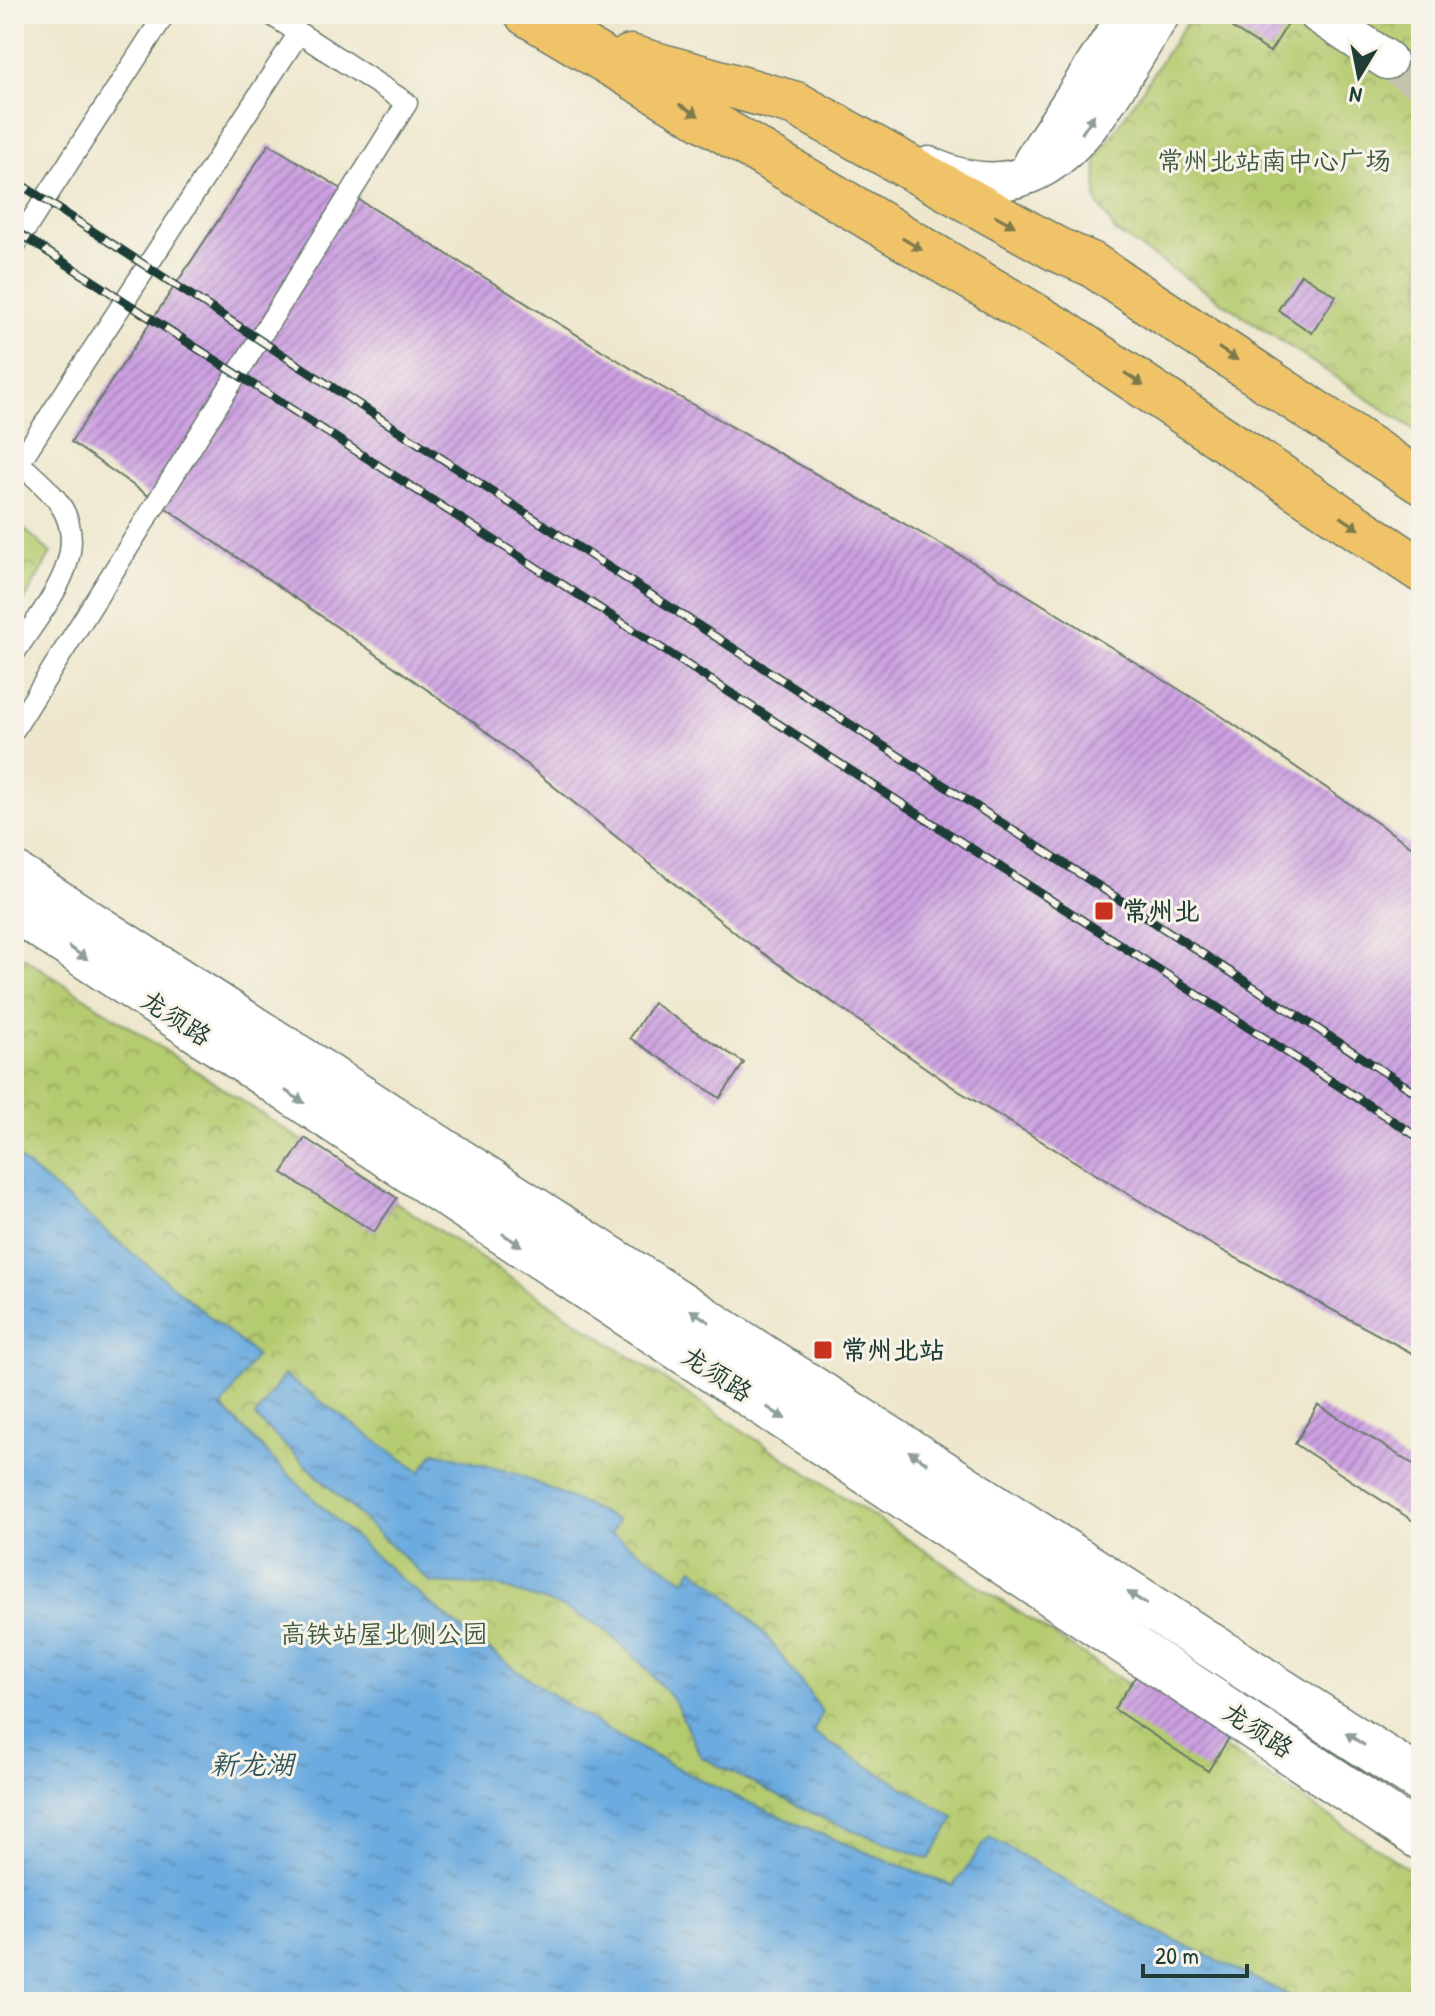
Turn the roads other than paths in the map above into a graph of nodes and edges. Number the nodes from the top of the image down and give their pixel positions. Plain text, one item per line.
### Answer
1 (165, 14) edge
2 (270, 14) edge
3 (527, 14) edge
4 (1128, 14) edge
5 (1161, 14) edge
6 (1318, 14) edge
7 (299, 33) junction
8 (574, 41) junction
9 (1387, 60) tunnel mouth
10 (796, 104) junction
11 (1020, 180) junction
12 (14, 247) edge
13 (16, 461) edge
14 (1421, 482) edge
15 (1421, 570) edge
16 (14, 654) edge
17 (14, 730) edge
18 (14, 874) edge
19 (14, 909) edge
20 (1421, 1781) edge
21 (1421, 1838) edge

1 - 12 lane
2 - 7 lane
3 - 8 main road
4 - 11 street
11 -> 5 street
6 - 9 street
7 - 13 lane
7 - 17 lane
8 - 10 main road
8 -> 15 main road
10 - 11 street
10 -> 14 main road
13 - 16 lane
20 -> 18 street, 龙须路
19 -> 21 street, 龙须路

